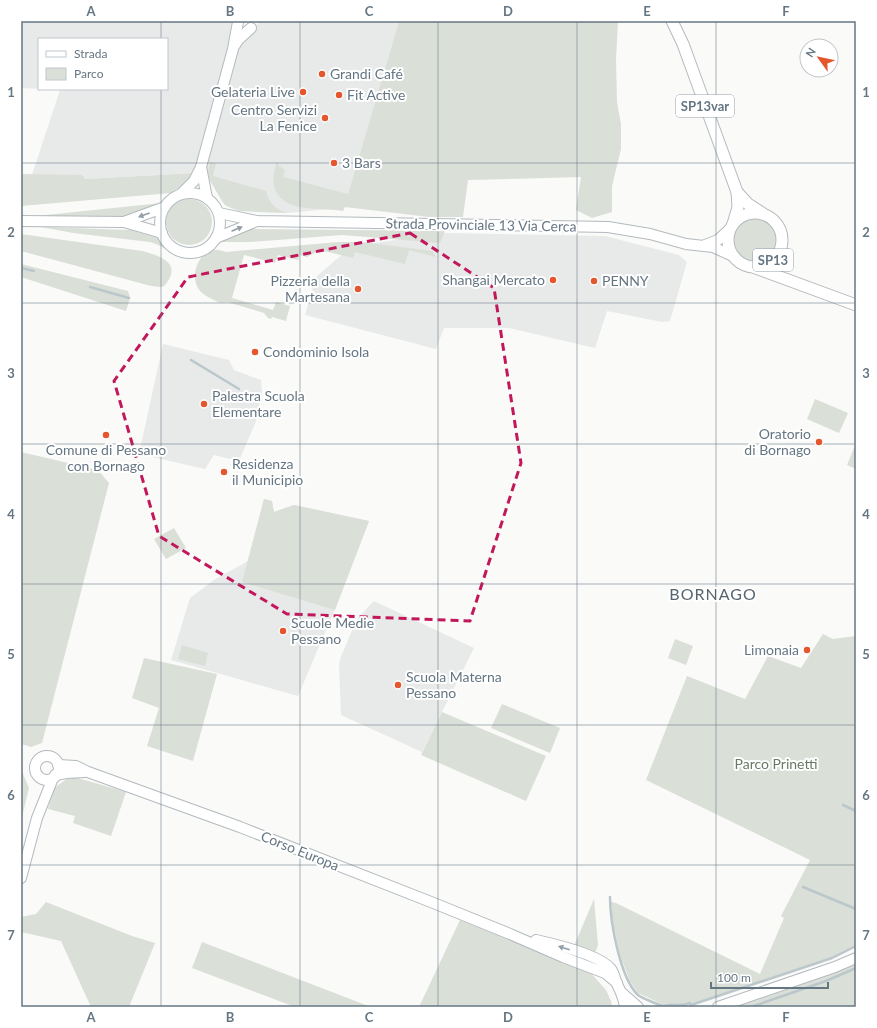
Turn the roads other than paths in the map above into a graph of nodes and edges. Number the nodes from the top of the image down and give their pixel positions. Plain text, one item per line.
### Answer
1 (237, 21) edge
2 (672, 21) edge
3 (254, 24) edge
4 (233, 49) junction
5 (201, 167) junction
6 (737, 192) junction
7 (181, 194) junction
8 (207, 198) junction
9 (165, 207) junction
10 (218, 213) junction
11 (764, 214) junction
12 (257, 220) junction
13 (21, 221) edge
14 (124, 222) junction
15 (732, 226) junction
16 (162, 233) junction
17 (216, 238) junction
18 (703, 245) junction
19 (735, 257) junction
20 (775, 258) junction
21 (750, 266) junction
22 (783, 278) junction
23 (856, 305) edge
24 (58, 765) junction
25 (88, 772) junction
26 (39, 777) junction
27 (54, 777) junction
28 (37, 818) junction
29 (21, 878) edge
30 (510, 934) junction
31 (856, 958) edge
32 (575, 962) junction
33 (608, 965) junction
34 (615, 981) junction
35 (622, 993) junction
36 (625, 1007) edge
37 (638, 1007) edge
38 (718, 1007) edge

1 - 3 street
1 - 4 street
2 - 6 main road, SP13var
3 - 4 street
4 - 5 street
5 - 7 street
5 - 8 street
6 - 11 main road, SP13var
6 - 15 main road, SP13var
7 - 8 street
7 - 9 street
8 - 10 street
9 -> 14 street
9 - 16 street
10 - 12 street, Strada Provinciale 13 Via Cerca / SP13
10 - 17 street
11 - 15 main road, Strada Provinciale 13 Via Cerca / SP13
11 - 20 main road, SP13
17 -> 12 street, Strada Provinciale 13 Via Cerca / SP13
12 - 18 street, Strada Provinciale 13 Via Cerca / SP13
13 - 14 street
14 - 16 street
15 - 18 street, Strada Provinciale 13 Via Cerca / SP13
15 - 19 main road, SP13
16 - 17 street, Strada Provinciale 13 Via Cerca / SP13
18 - 19 street, Strada Provinciale 13 Via Cerca / SP13
19 - 21 main road, Strada Provinciale 13 Via Cerca / SP13
20 - 21 main road, SP13
20 - 22 main road, SP13
21 - 22 main road, Strada Provinciale 13 Via Cerca / SP13
22 - 23 main road, Strada Provinciale 13 Via Cerca / SP13
24 - 25 street, Corso Europa
24 - 26 street
24 - 27 street
25 - 27 street, Corso Europa
25 - 30 street, Corso Europa
26 - 27 street
26 - 28 street
27 - 28 street
28 - 29 street
30 - 32 street, Corso Europa
33 -> 30 street, Corso Europa
31 - 38 street
32 - 33 street
32 - 34 street, Corso Europa
33 - 34 street
34 - 35 street
35 - 36 street
35 - 37 street

